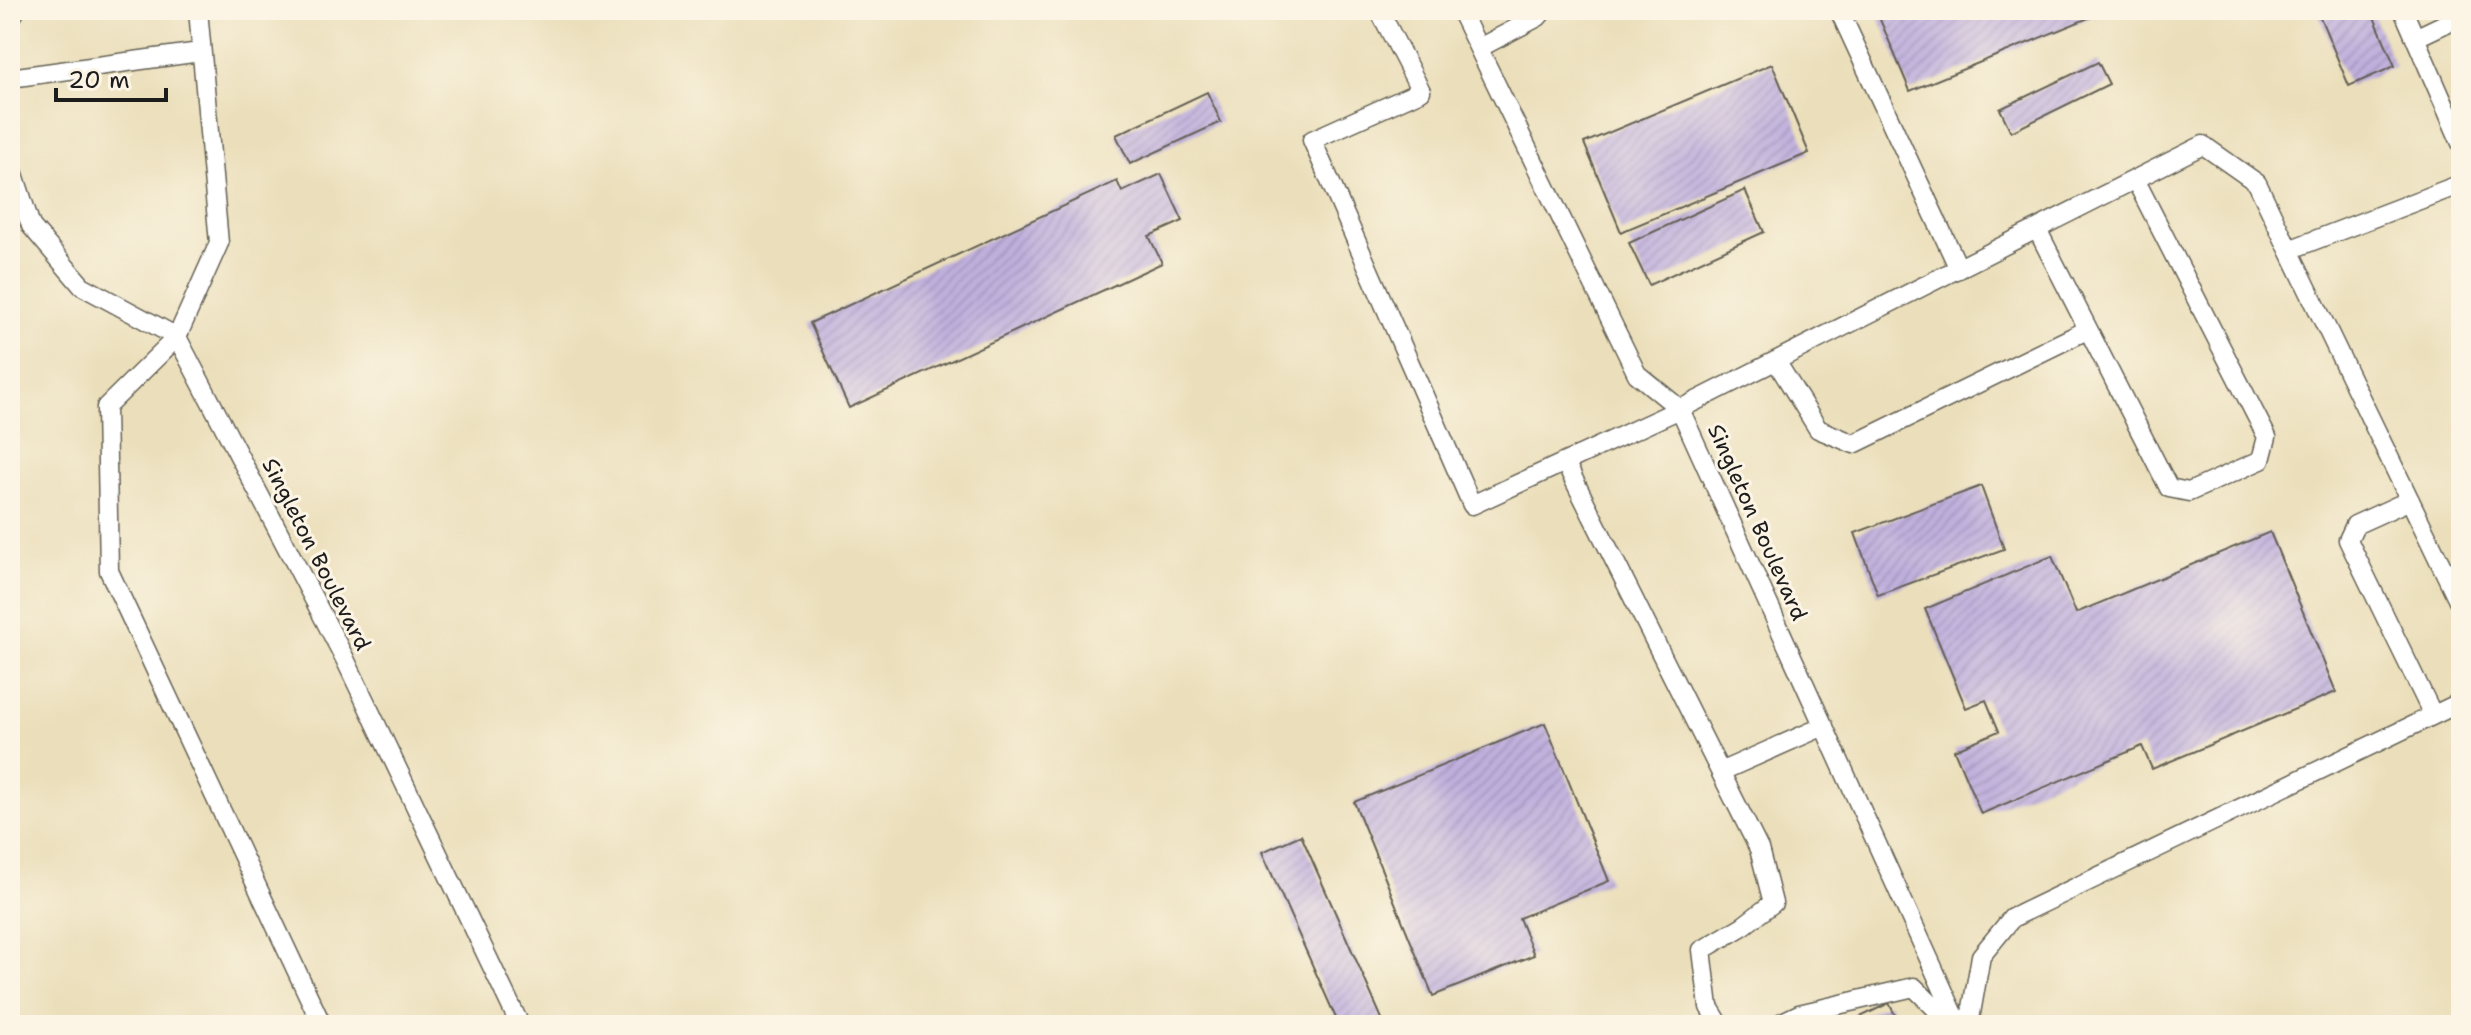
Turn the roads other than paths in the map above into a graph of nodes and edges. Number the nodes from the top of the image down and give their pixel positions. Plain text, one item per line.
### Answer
1 (16, 10) edge
2 (198, 10) edge
3 (1379, 10) edge
4 (1460, 10) edge
5 (1544, 10) edge
6 (1839, 10) edge
7 (2403, 10) edge
8 (2461, 16) edge
9 (10, 19) edge
10 (2415, 38) junction
11 (1479, 48) junction
12 (200, 52) junction
13 (10, 78) edge
14 (2461, 143) edge
15 (10, 162) edge
16 (2135, 179) junction
17 (2461, 184) edge
18 (2037, 229) junction
19 (2289, 250) junction
20 (1959, 269) junction
21 (2087, 330) junction
22 (177, 337) junction
23 (1776, 361) junction
24 (1680, 409) junction
25 (1565, 462) junction
26 (2410, 500) junction
27 (2461, 606) edge
28 (2461, 702) edge
29 (2433, 715) junction
30 (1824, 726) junction
31 (1722, 771) junction
32 (322, 1025) edge
33 (520, 1025) edge
34 (1720, 1025) edge
35 (1776, 1025) edge
36 (1952, 1025) edge
37 (1959, 1025) edge
38 (1969, 1025) edge

1 - 9 lane
2 - 12 lane
3 - 25 lane, Singleton Boulevard
4 - 11 lane
5 - 11 lane
6 - 20 lane
7 - 10 lane
8 - 10 lane
10 - 14 lane
11 - 24 lane
12 - 13 lane
12 - 22 lane
15 - 22 lane
16 - 18 lane
16 - 19 lane
16 - 21 lane
17 - 19 lane
18 - 20 lane
18 - 21 lane
19 - 26 lane
20 - 23 lane
21 - 23 lane
22 - 32 lane
22 - 33 lane, Singleton Boulevard
23 - 24 lane
24 - 25 lane, Singleton Boulevard
24 - 30 lane, Singleton Boulevard
25 - 31 lane
26 - 27 lane
26 - 29 lane
28 - 29 lane
29 - 38 lane
30 - 31 lane
30 - 37 lane, Singleton Boulevard
31 - 34 lane
35 - 36 lane

